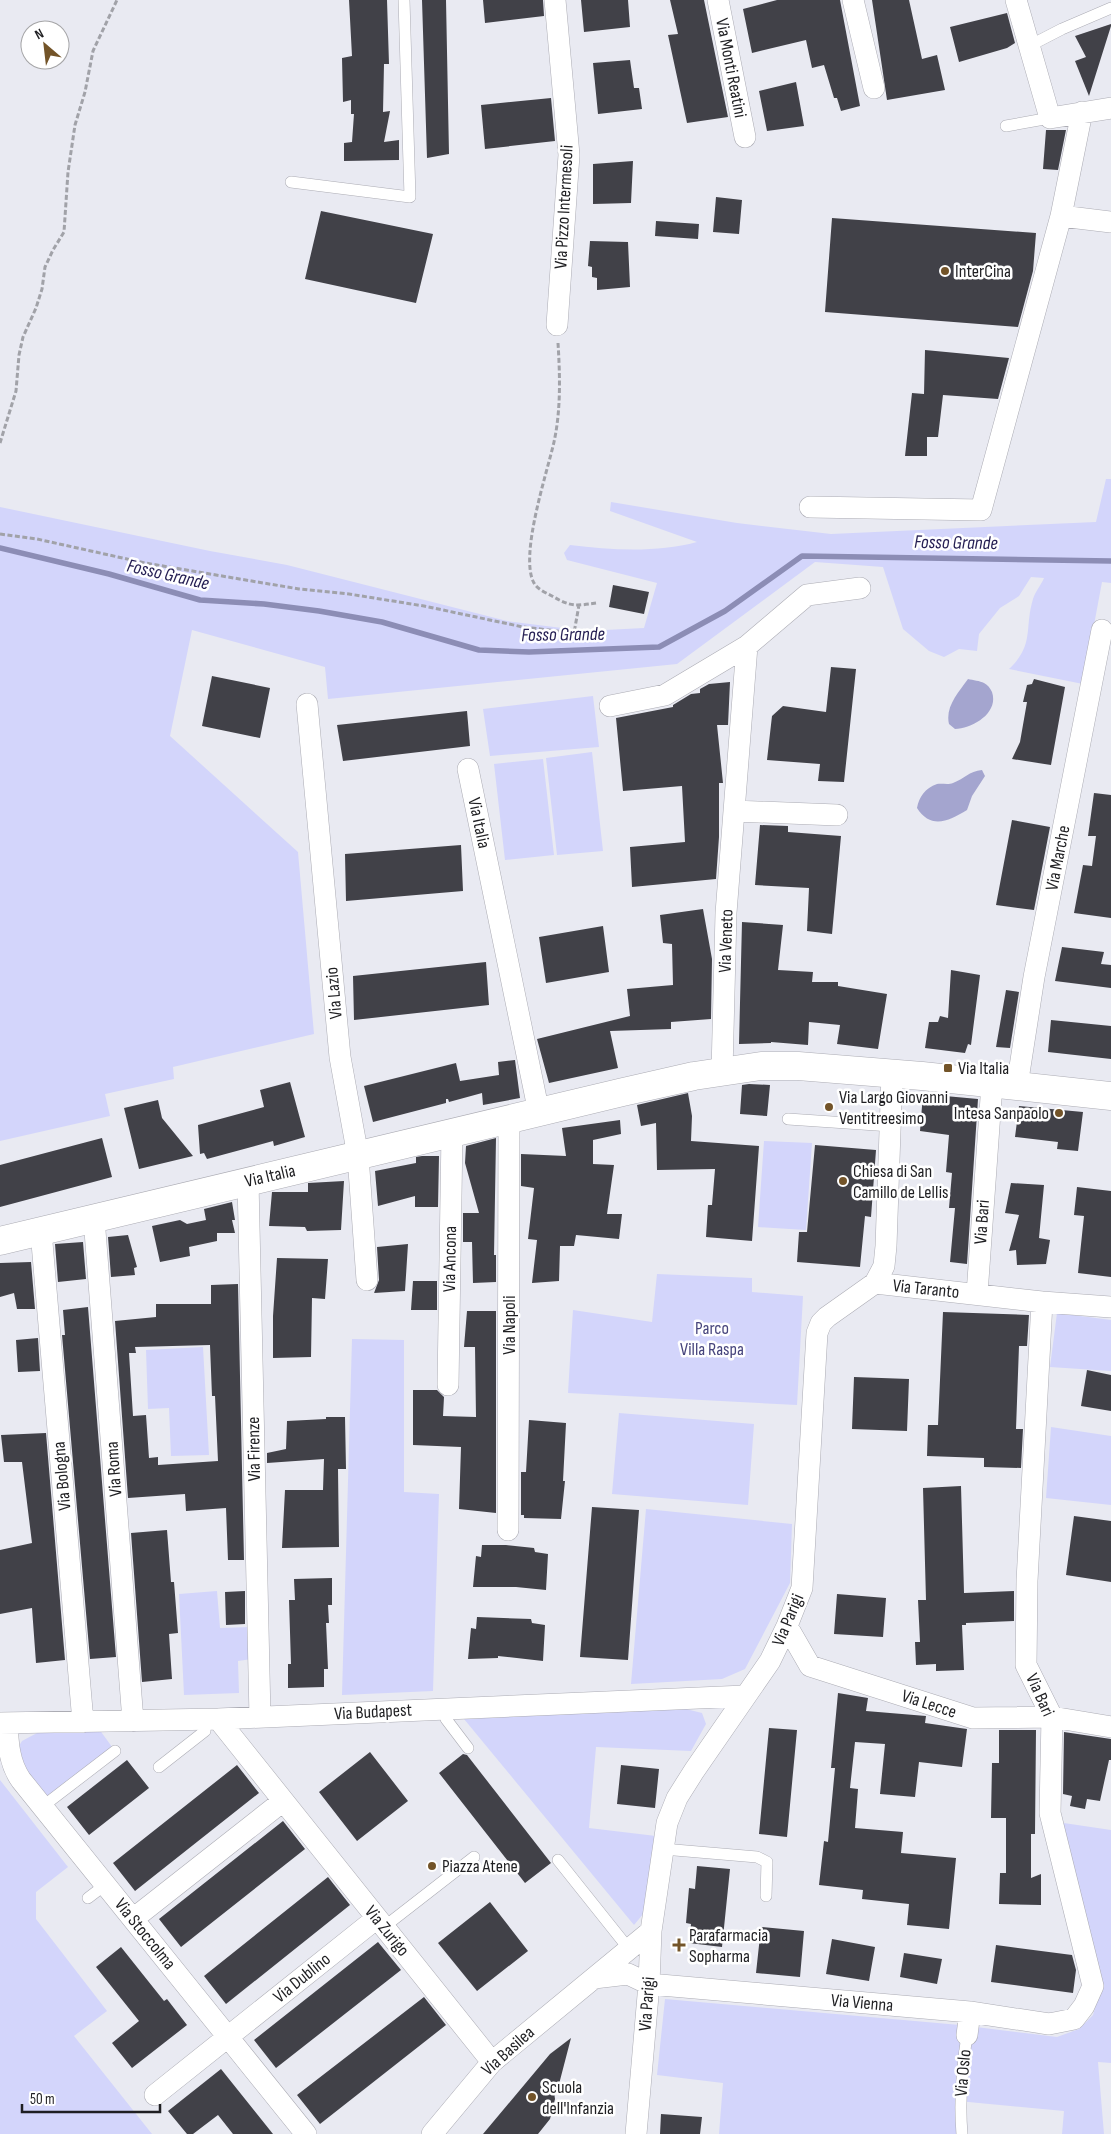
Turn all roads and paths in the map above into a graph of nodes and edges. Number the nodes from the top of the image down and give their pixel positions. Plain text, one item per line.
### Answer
1 (118, 0) edge
2 (404, 0) edge
3 (555, 0) edge
4 (718, 0) edge
5 (853, 0) edge
6 (1016, 0) edge
7 (1111, 8) edge
8 (1030, 46) junction
9 (874, 88) dead end
10 (1111, 108) edge
11 (1082, 112) junction
12 (1050, 118) junction
13 (1006, 126) dead end
14 (745, 137) dead end
15 (291, 182) dead end
16 (1061, 216) junction
17 (1111, 222) edge
18 (557, 325) joint
19 (0, 443) edge
20 (810, 507) dead end
21 (0, 534) edge
22 (860, 588) dead end
23 (596, 603) dead end
24 (579, 605) junction
25 (1102, 630) dead end
26 (747, 646) junction
27 (307, 704) dead end
28 (610, 706) dead end
29 (468, 769) dead end
30 (734, 811) junction
31 (837, 815) dead end
32 (722, 1072) junction
33 (892, 1074) junction
34 (1005, 1085) junction
35 (1111, 1096) edge
36 (539, 1113) junction
37 (788, 1119) dead end
38 (509, 1120) junction
39 (891, 1126) junction
40 (452, 1133) junction
41 (358, 1156) junction
42 (248, 1181) junction
43 (94, 1218) junction
44 (41, 1231) junction
45 (0, 1241) edge
46 (367, 1280) dead end
47 (875, 1283) junction
48 (977, 1294) junction
49 (1042, 1302) junction
50 (1111, 1307) edge
51 (448, 1385) dead end
52 (508, 1530) dead end
53 (787, 1626) junction
54 (770, 1660) junction
55 (810, 1666) junction
56 (745, 1696) junction
57 (444, 1709) junction
58 (260, 1717) junction
59 (1052, 1717) junction
60 (212, 1719) junction
61 (133, 1720) junction
62 (83, 1722) junction
63 (3, 1723) edge
64 (1111, 1728) edge
65 (468, 1748) dead end
66 (115, 1751) dead end
67 (159, 1767) dead end
68 (283, 1800) junction
69 (42, 1807) junction
70 (663, 1849) junction
71 (474, 1857) dead end
72 (558, 1860) dead end
73 (105, 1885) junction
74 (766, 1896) dead end
75 (88, 1898) dead end
76 (133, 1920) junction
77 (381, 1922) junction
78 (651, 1930) junction
79 (629, 1949) junction
80 (594, 1978) junction
81 (649, 1984) junction
82 (970, 2012) junction
83 (1074, 2019) joint
84 (967, 2035) joint
85 (228, 2037) junction
86 (492, 2062) junction
87 (155, 2095) dead end
88 (306, 2134) edge
89 (432, 2134) edge
90 (636, 2134) edge
91 (962, 2134) edge

1 - 19 path
2 - 15 lane
3 - 18 street, Via Pizzo Intermesoli
4 - 14 street, Via Monti Reatini
5 - 9 street
6 - 8 street
7 - 8 lane
8 - 12 street
10 - 11 street
11 - 12 street
11 - 16 street
12 - 13 lane
16 - 17 street
16 - 20 street
18 - 24 path
21 - 24 path
22 - 26 street
23 - 24 path
25 - 34 street, Via Marche
26 - 28 street
26 - 30 street, Via Veneto
27 - 41 street, Via Lazio
29 - 36 street, Via Italia
30 - 31 street
30 - 32 street, Via Veneto
32 - 33 main road, Via Italia
32 - 36 main road, Via Italia
33 - 34 main road, Via Italia
33 - 39 street
34 - 35 main road, Via Italia
34 - 48 street, Via Bari
36 - 38 main road, Via Italia
37 - 39 lane
38 - 40 main road, Via Italia
38 - 52 street, Via Napoli
39 - 47 street
40 - 41 main road, Via Italia
40 - 51 street, Via Ancona
41 - 42 main road, Via Italia
41 - 46 street, Via Lazio
42 - 43 main road, Via Italia
42 - 58 street, Via Firenze
43 - 44 main road, Via Italia
43 - 61 street, Via Roma
44 - 45 main road, Via Italia
44 - 62 street, Via Bologna
47 - 48 street, Via Taranto
47 - 53 street, Via Parigi
48 - 49 street
49 - 50 street
49 - 59 street, Via Bari
53 - 54 street, Via Parigi
53 - 55 street
54 - 55 street, Via Lecce
54 - 56 street, Via Parigi
55 - 59 street, Via Lecce
56 - 57 street, Via Budapest
56 - 70 street, Via Parigi
57 - 58 street, Via Budapest
57 - 65 lane
58 - 60 street, Via Budapest
59 - 64 street, Via Lecce
59 - 83 street, Via Bari
60 - 61 street, Via Budapest
60 - 67 lane
60 - 68 street, Via Zurigo
61 - 62 street, Via Budapest
62 - 63 street, Via Budapest
63 - 69 street, Via Stoccolma
66 - 69 lane
68 - 76 street
68 - 77 street, Via Zurigo
69 - 73 street, Via Stoccolma
70 - 74 lane
70 - 78 street, Via Parigi
71 - 77 lane
72 - 79 lane
73 - 75 lane
73 - 76 street, Via Stoccolma
76 - 85 street, Via Stoccolma
77 - 85 street, Via Dublino
77 - 86 street, Via Zurigo
78 - 79 street, Via Basilea
78 - 81 street, Via Parigi
79 - 80 street, Via Basilea
80 - 81 street
80 - 86 street, Via Basilea
81 - 82 street, Via Vienna
81 - 90 street, Via Parigi
82 - 83 street, Via Vienna
82 - 84 street, Via Oslo
84 - 91 lane, Via Oslo
85 - 87 street, Via Dublino
85 - 88 street, Via Stoccolma
86 - 89 street, Via Basilea

